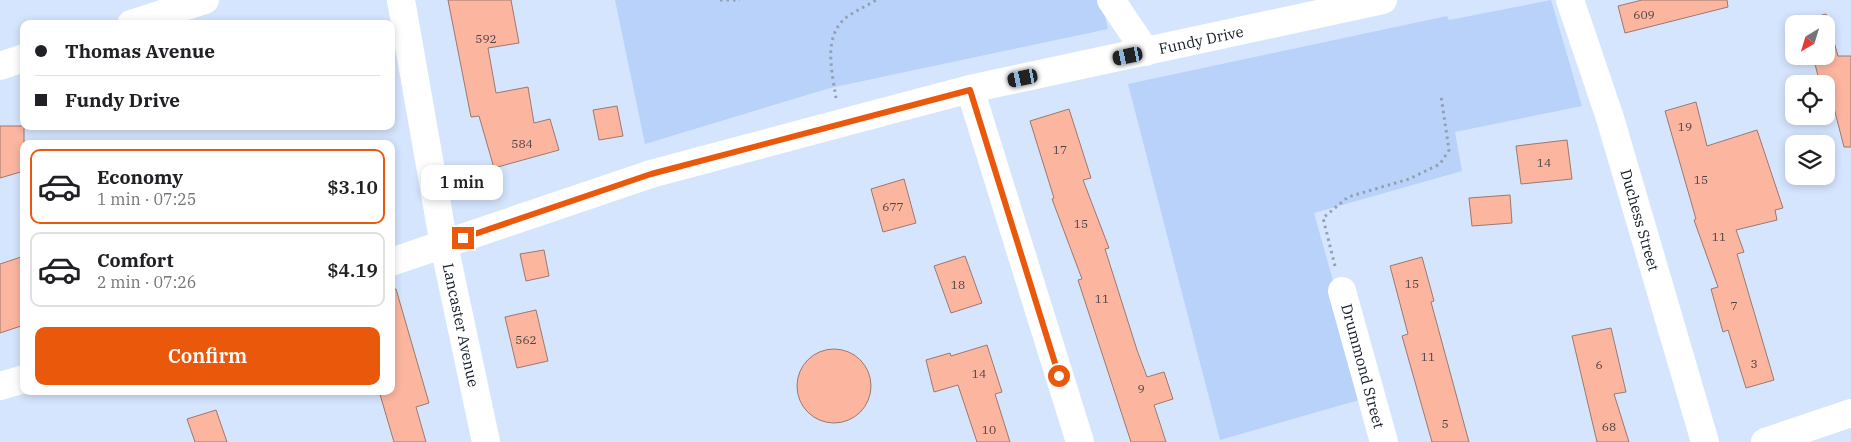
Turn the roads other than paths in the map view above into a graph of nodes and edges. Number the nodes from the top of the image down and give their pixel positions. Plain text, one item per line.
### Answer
1 (205, 0) edge
2 (402, 0) edge
3 (1111, 0) edge
4 (1383, 0) edge
5 (1570, 0) edge
6 (143, 20) edge
7 (1146, 52) junction
8 (20, 59) edge
9 (0, 66) edge
10 (970, 90) junction
11 (444, 245) junction
12 (395, 261) edge
13 (1342, 291) road end
14 (20, 380) edge
15 (0, 386) edge
16 (1851, 413) edge
17 (486, 442) edge
18 (1080, 442) edge
19 (1384, 442) edge
20 (1705, 442) edge
21 (1766, 442) edge

1 - 6 street
2 - 11 street, Lancaster Avenue
3 - 7 street
4 - 7 street, Fundy Drive
5 - 20 street, Duchess Street
7 - 10 street, Fundy Drive
8 - 9 street
10 - 11 street, Fundy Drive
10 - 18 street
11 - 12 street, Fundy Drive
11 - 17 street, Lancaster Avenue
13 - 19 street, Drummond Street
14 - 15 street
16 - 21 street

